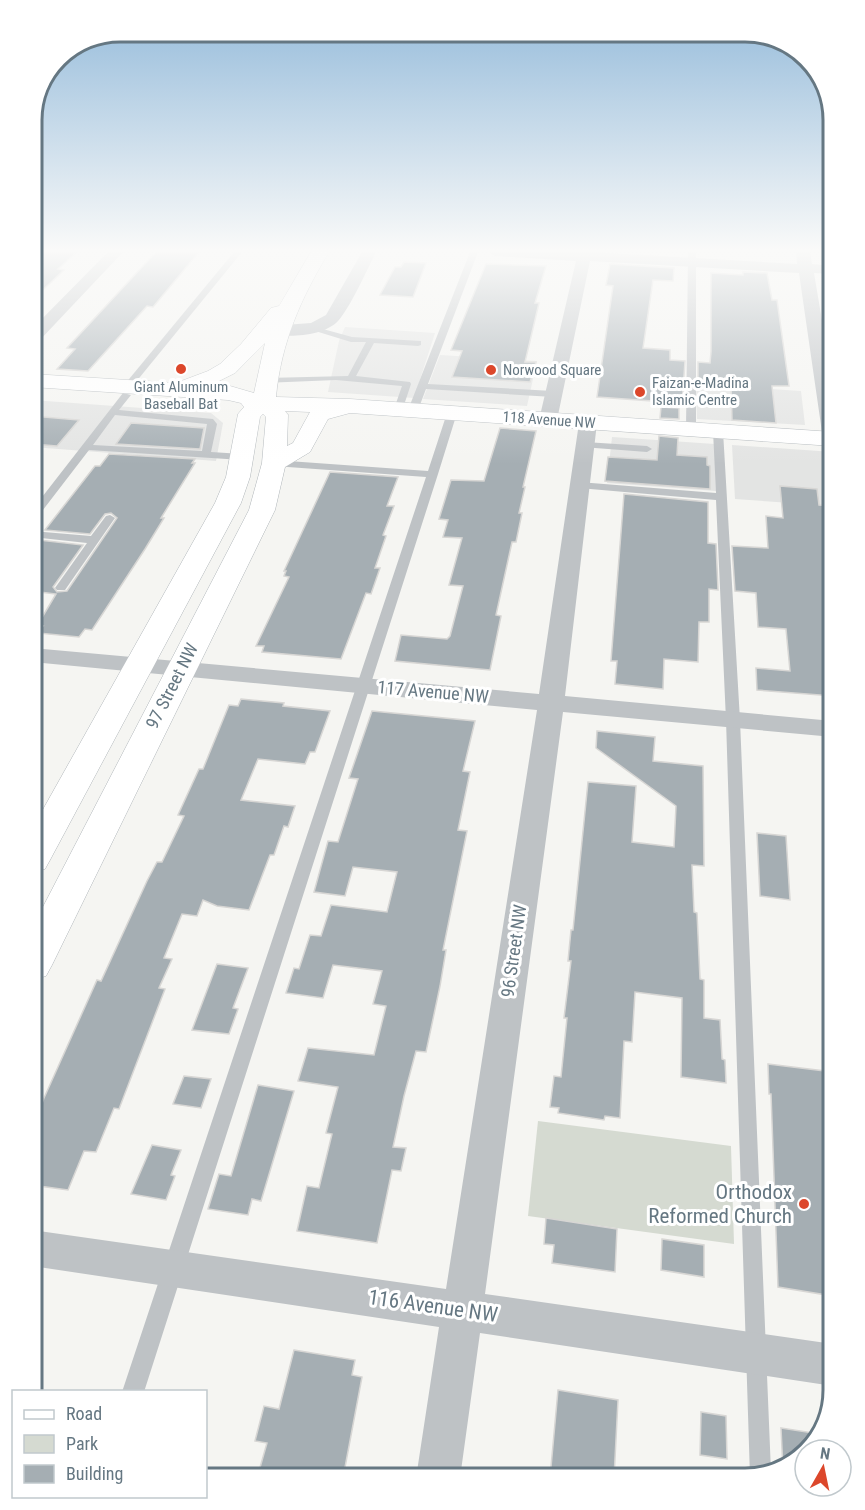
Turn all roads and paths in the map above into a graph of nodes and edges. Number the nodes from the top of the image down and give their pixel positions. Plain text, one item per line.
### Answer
1 (182, 322) edge
2 (269, 322) edge
3 (280, 322) edge
4 (328, 322) edge
5 (447, 322) edge
6 (569, 322) edge
7 (692, 322) edge
8 (814, 322) edge
9 (315, 328) junction
10 (277, 330) junction
11 (371, 340) junction
12 (418, 343) dead end
13 (823, 377) edge
14 (351, 378) junction
15 (42, 382) edge
16 (422, 386) junction
17 (42, 391) edge
18 (265, 392) junction
19 (553, 394) junction
20 (122, 398) junction
21 (350, 406) junction
22 (406, 410) junction
23 (452, 413) junction
24 (548, 420) junction
25 (691, 430) junction
26 (718, 431) junction
27 (587, 434) junction
28 (823, 438) edge
29 (86, 447) junction
30 (647, 449) dead end
31 (207, 454) junction
32 (242, 457) junction
33 (274, 463) junction
34 (433, 474) junction
35 (579, 485) junction
36 (721, 497) junction
37 (42, 504) edge
38 (110, 518) dead end
39 (42, 535) edge
40 (94, 540) junction
41 (61, 588) dead end
42 (42, 656) edge
43 (139, 665) junction
44 (181, 669) junction
45 (363, 685) junction
46 (550, 703) junction
47 (733, 720) junction
48 (823, 728) edge
49 (42, 842) edge
50 (42, 945) edge
51 (42, 1249) edge
52 (172, 1268) junction
53 (461, 1310) junction
54 (755, 1354) junction
55 (823, 1363) edge
56 (134, 1390) edge
57 (760, 1466) edge
58 (439, 1468) edge

1 - 20 lane
2 - 20 main road
3 - 10 main road, 97 Street NW
4 - 9 street
5 - 16 lane
6 - 19 street
7 - 25 lane
8 - 13 street
9 - 10 street
9 - 11 lane
10 - 18 main road, 97 Street NW
11 - 12 lane
11 - 14 lane
14 - 18 lane
14 - 22 lane
15 - 20 main road, 118 Avenue NW
16 - 19 lane
16 - 22 lane
17 - 20 main road, 118 Avenue NW
18 - 20 main road, 118 Avenue NW
18 - 21 main road, 118 Avenue NW
18 - 32 main road, 97 Street NW
18 - 33 main road, 97 Street NW
19 - 24 street
20 - 29 lane
20 - 31 lane
21 - 22 main road, 118 Avenue NW
21 - 33 main road
22 - 23 main road, 118 Avenue NW
23 - 24 main road, 118 Avenue NW
23 - 34 lane
24 - 27 main road, 118 Avenue NW
25 - 26 main road, 118 Avenue NW
25 - 27 main road, 118 Avenue NW
26 - 28 main road, 118 Avenue NW
26 - 36 lane
27 - 30 lane
27 - 35 street, 96 Street NW
29 - 31 lane
29 - 37 lane
31 - 32 lane
32 - 43 main road, 97 Street NW
33 - 34 lane
33 - 44 main road, 97 Street NW
34 - 45 lane
35 - 36 lane
35 - 46 street, 96 Street NW
36 - 47 lane
38 - 40 lane
39 - 40 lane
40 - 41 lane
42 - 43 street, 117 Avenue NW
43 - 44 street, 117 Avenue NW
43 - 49 main road, 97 Street NW
44 - 45 street, 117 Avenue NW
44 - 50 main road, 97 Street NW
45 - 46 street, 117 Avenue NW
45 - 52 lane
46 - 47 street, 117 Avenue NW
46 - 53 street, 96 Street NW
47 - 48 street, 117 Avenue NW
47 - 54 lane
51 - 52 street, 116 Avenue NW
52 - 53 street, 116 Avenue NW
52 - 56 lane
53 - 54 street, 116 Avenue NW
53 - 58 street, 96 Street NW
54 - 55 street, 116 Avenue NW
54 - 57 lane

